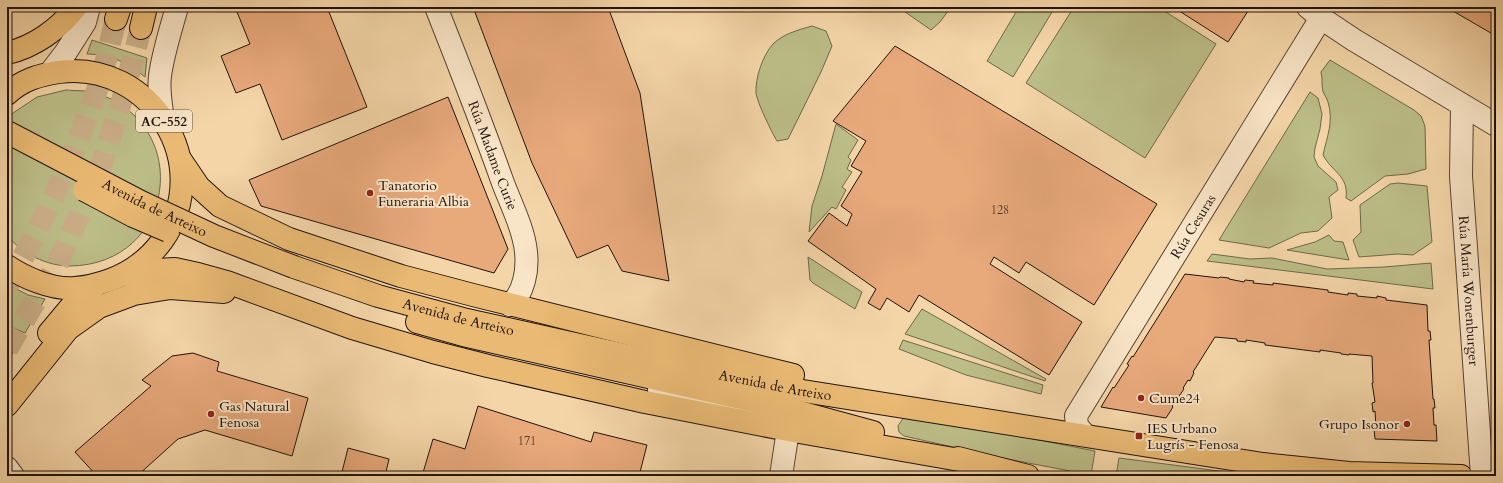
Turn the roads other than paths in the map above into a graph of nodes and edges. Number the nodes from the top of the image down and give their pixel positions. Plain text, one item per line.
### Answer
1 (76, 7) edge
2 (89, 7) edge
3 (146, 7) edge
4 (177, 7) edge
5 (436, 7) edge
6 (1314, 12) edge
7 (141, 28) tunnel mouth
8 (7, 54) edge
9 (50, 73) junction
10 (9, 90) edge
11 (1462, 105) junction
12 (163, 119) junction
13 (1496, 125) edge
14 (7, 132) edge
15 (7, 149) edge
16 (180, 159) junction
17 (7, 266) edge
18 (291, 274) junction
19 (124, 275) junction
20 (98, 284) junction
21 (263, 296) junction
22 (510, 305) junction
23 (631, 372) junction
24 (7, 398) edge
25 (7, 405) edge
26 (939, 412) junction
27 (788, 430) junction
28 (1085, 435) junction
29 (971, 462) junction
30 (7, 468) edge
31 (13, 476) edge
32 (781, 476) edge
33 (1028, 476) edge
34 (1461, 476) edge
35 (1482, 476) edge

1 - 8 main road
2 - 9 street
3 - 7 main road
4 - 12 street
5 - 22 street, Rúa Madame Curie
6 - 11 street
6 - 28 street, Rúa Cesuras
9 - 10 main road, AC-552
9 - 12 main road, AC-552
11 - 13 street
11 - 35 street, Rúa María Wonenburger
12 - 16 main road, AC-552
14 - 18 main road, Avenida de Arteixo, bridge
15 - 18 main road, Avenida de Arteixo, bridge
16 - 19 main road, AC-552
16 - 22 main road, Avenida de Arteixo
17 - 20 main road, AC-552
18 - 23 main road, Avenida de Arteixo
18 - 26 main road, Avenida de Arteixo
19 - 20 main road, AC-552
19 - 21 main road, Avenida de Arteixo
20 - 24 main road
21 - 25 main road
21 - 27 main road, Avenida de Arteixo
22 - 26 main road, Avenida de Arteixo
23 - 27 street, Avenida de Arteixo
23 - 29 main road, Avenida de Arteixo
26 - 28 main road, Avenida de Arteixo
27 - 29 main road, Avenida de Arteixo
27 - 32 street
28 - 34 main road, Avenida de Arteixo
29 - 33 main road, Avenida de Arteixo
30 - 31 street

